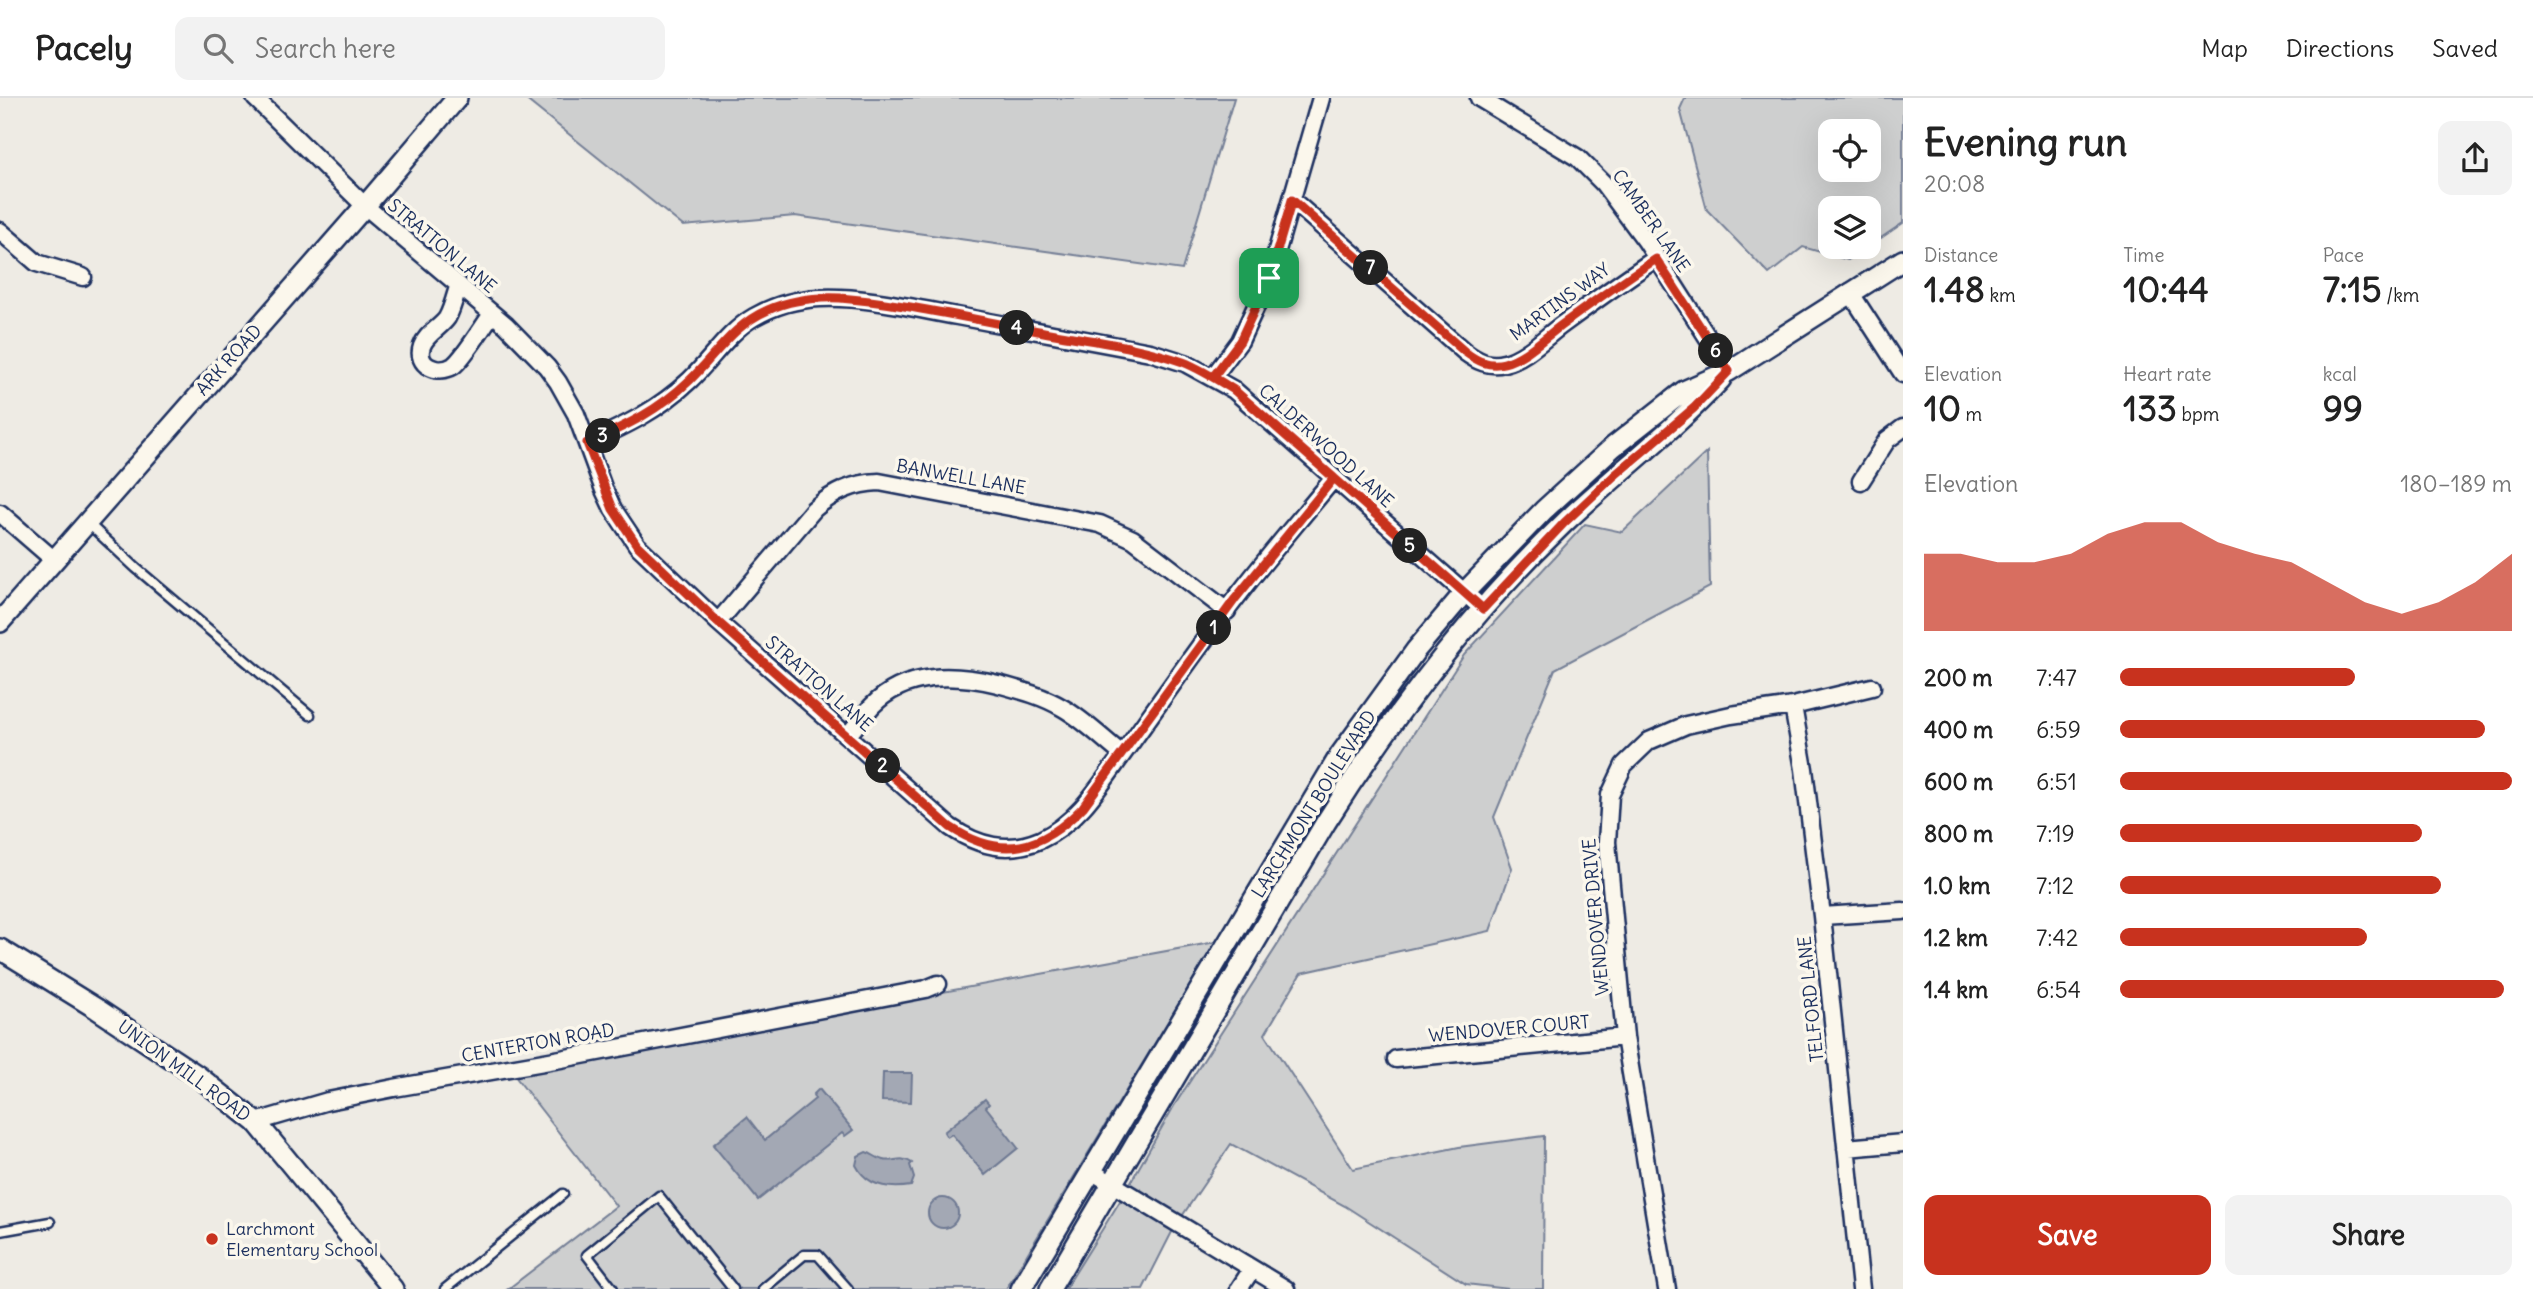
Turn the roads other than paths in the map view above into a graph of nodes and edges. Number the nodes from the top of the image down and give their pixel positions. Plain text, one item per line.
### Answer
1 (255, 98) edge
2 (457, 98) edge
3 (1321, 98) edge
4 (1479, 98) edge
5 (1292, 200) junction
6 (365, 206) junction
7 (0, 231) edge
8 (1656, 259) junction
9 (1903, 260) edge
10 (83, 277) dead end
11 (458, 287) junction
12 (1850, 292) junction
13 (492, 314) junction
14 (1729, 371) junction
15 (1903, 374) edge
16 (1213, 377) junction
17 (1903, 428) edge
18 (587, 443) junction
19 (1334, 478) junction
20 (1861, 481) dead end
21 (0, 513) edge
22 (86, 522) junction
23 (53, 559) junction
24 (1464, 593) junction
25 (1483, 609) junction
26 (1227, 611) junction
27 (0, 622) edge
28 (718, 622) junction
29 (1872, 687) dead end
30 (1793, 706) junction
31 (310, 715) dead end
32 (848, 735) junction
33 (1122, 754) junction
34 (1903, 911) edge
35 (1822, 916) junction
36 (0, 949) edge
37 (938, 984) dead end
38 (1625, 1037) junction
39 (1396, 1059) dead end
40 (256, 1122) junction
41 (1903, 1143) edge
42 (1846, 1148) junction
43 (1091, 1171) junction
44 (1113, 1184) junction
45 (563, 1194) dead end
46 (50, 1222) dead end
47 (0, 1231) edge
48 (1252, 1269) junction
49 (393, 1289) edge
50 (445, 1289) edge
51 (613, 1289) edge
52 (733, 1289) edge
53 (763, 1289) edge
54 (848, 1289) edge
55 (1021, 1289) edge
56 (1050, 1289) edge
57 (1239, 1289) edge
58 (1286, 1289) edge
59 (1667, 1289) edge
60 (1861, 1289) edge

1 - 6 street, STRATTON LANE
2 - 6 street, ARK ROAD
3 - 5 street
4 - 8 street, CAMBER LANE
5 - 8 street, MARTINS WAY
5 - 16 street
6 - 11 street, STRATTON LANE
6 - 22 street, ARK ROAD
7 - 10 street
8 - 14 street, CAMBER LANE
9 - 12 street, LARCHMONT BOULEVARD
11 - 13 street, STRATTON LANE
11 - 13 street
12 - 14 street, LARCHMONT BOULEVARD
12 - 15 street
13 - 18 street, STRATTON LANE
14 - 24 street, LARCHMONT BOULEVARD
14 - 25 street, LARCHMONT BOULEVARD
16 - 18 street, CALDERWOOD LANE
16 - 19 street, CALDERWOOD LANE
17 - 20 street
18 - 28 street, STRATTON LANE
19 - 24 street, CALDERWOOD LANE
19 - 26 street, STRATTON LANE
21 - 23 street
22 - 23 street, ARK ROAD
22 - 31 lane
23 - 27 street, ARK ROAD
24 - 25 street, CALDERWOOD LANE
24 - 43 street, LARCHMONT BOULEVARD
25 - 44 street, LARCHMONT BOULEVARD
26 - 28 street, BANWELL LANE
26 - 33 street, STRATTON LANE
28 - 32 street, STRATTON LANE
29 - 30 street, WENDOVER DRIVE
30 - 35 street, TELFORD LANE
30 - 38 street, WENDOVER DRIVE
32 - 33 street
32 - 33 street, STRATTON LANE
34 - 35 street
35 - 42 street, TELFORD LANE
36 - 40 street, UNION MILL ROAD
37 - 40 street, CENTERTON ROAD
38 - 39 street, WENDOVER COURT
38 - 59 street, WENDOVER DRIVE
40 - 49 street, UNION MILL ROAD
41 - 42 street
42 - 60 street, TELFORD LANE
43 - 44 street
43 - 55 street, LARCHMONT BOULEVARD
44 - 48 street
44 - 56 street, LARCHMONT BOULEVARD
45 - 50 lane
46 - 47 lane
48 - 57 street
48 - 58 street
51 - 52 lane
53 - 54 lane

